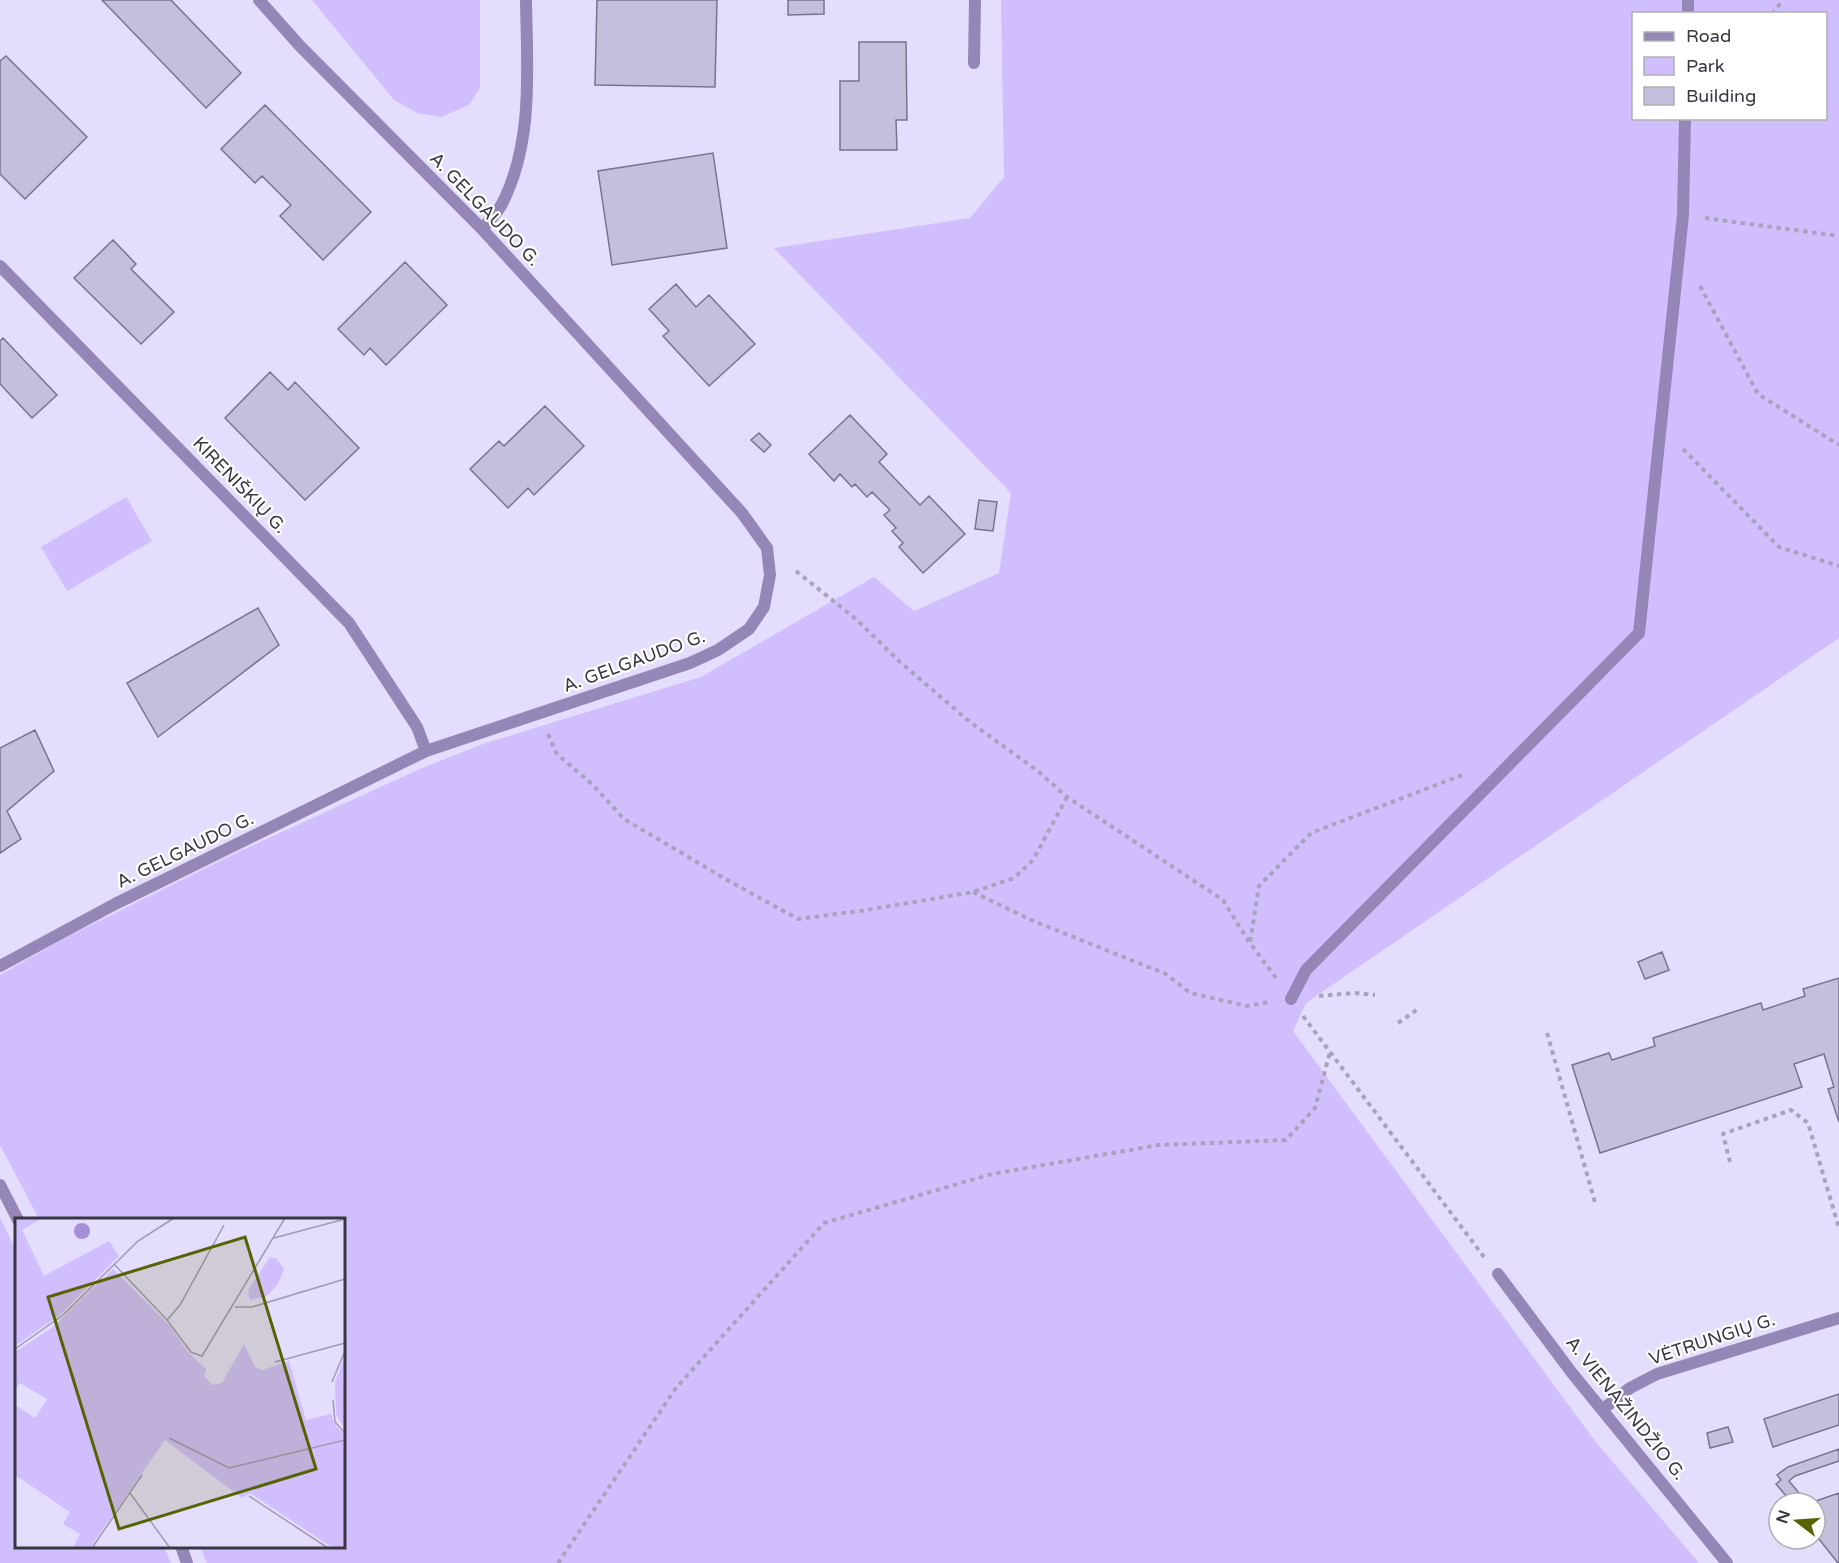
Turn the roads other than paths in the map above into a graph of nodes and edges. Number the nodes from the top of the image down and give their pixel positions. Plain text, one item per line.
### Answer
1 (259, 0) edge
2 (526, 0) edge
3 (975, 0) edge
4 (974, 63) dead end
5 (1685, 120) edge
6 (482, 229) junction
7 (0, 266) edge
8 (426, 751) junction
9 (0, 966) edge
10 (1290, 999) road end
11 (0, 1185) edge
12 (17, 1218) edge
13 (1498, 1274) road end
14 (1839, 1318) edge
15 (1603, 1409) junction
16 (182, 1548) edge
17 (187, 1563) edge
18 (1727, 1563) edge

1 - 6 street, A. GELGAUDO G.
2 - 6 street
3 - 4 street
5 - 10 street
6 - 8 street, A. GELGAUDO G.
7 - 8 street, KIRENIŠKIŲ G.
8 - 9 street, A. GELGAUDO G.
11 - 12 street
13 - 15 street, A. VIENAŽINDŽIO G.
14 - 15 street, VĖTRUNGIŲ G.
15 - 18 street, A. VIENAŽINDŽIO G.
16 - 17 street

